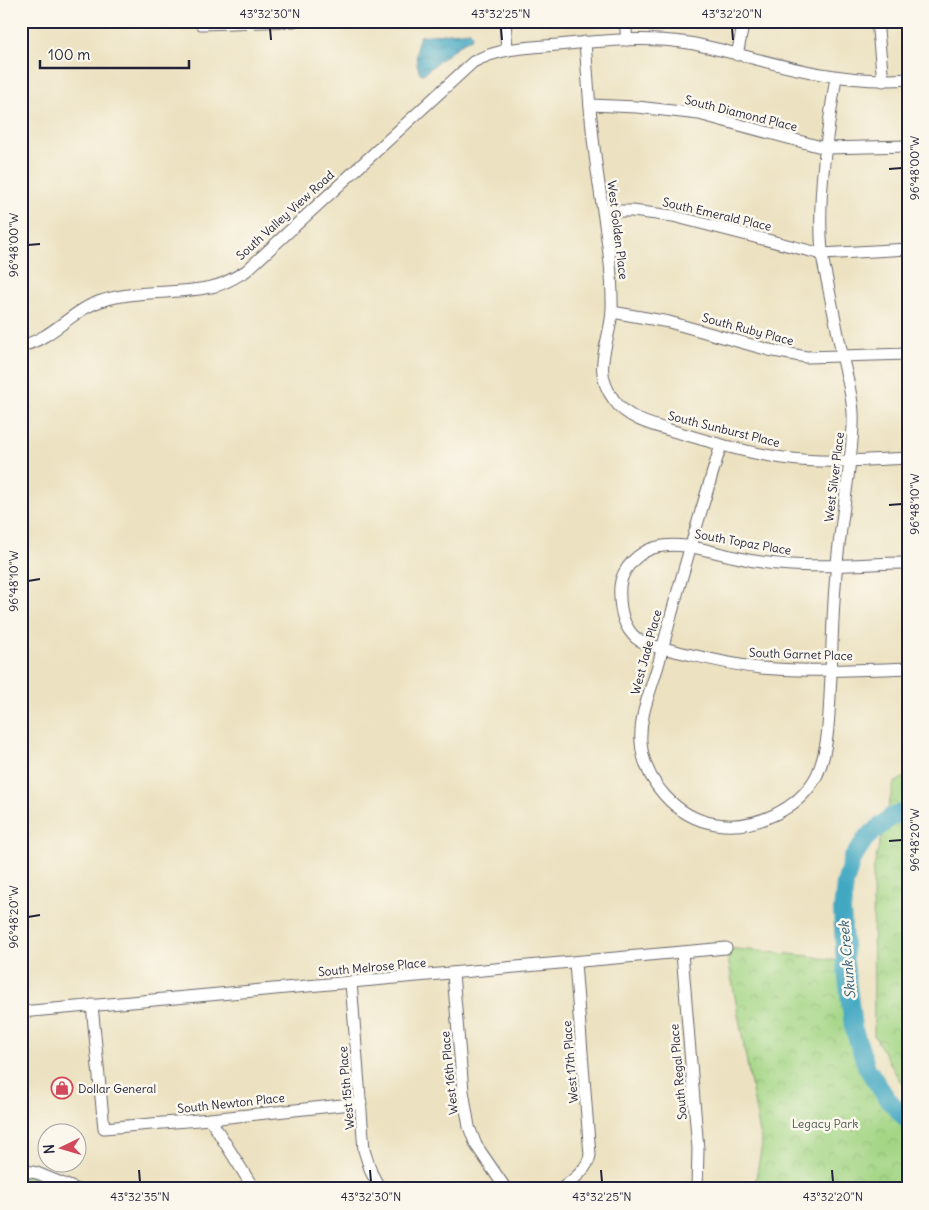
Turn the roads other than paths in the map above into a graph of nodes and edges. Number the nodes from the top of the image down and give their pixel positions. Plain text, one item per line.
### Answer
1 (294, 21) edge
2 (505, 21) edge
3 (625, 21) edge
4 (744, 21) edge
5 (878, 21) edge
6 (201, 22) edge
7 (627, 40) junction
8 (585, 42) junction
9 (507, 49) junction
10 (737, 54) junction
11 (836, 77) junction
12 (908, 79) edge
13 (883, 81) junction
14 (590, 105) junction
15 (908, 146) edge
16 (825, 148) junction
17 (604, 211) junction
18 (908, 250) edge
19 (822, 254) junction
20 (612, 312) junction
21 (21, 346) edge
22 (908, 354) edge
23 (843, 357) junction
24 (626, 413) joint
25 (721, 445) junction
26 (908, 458) edge
27 (850, 461) junction
28 (690, 546) junction
29 (908, 562) edge
30 (837, 566) junction
31 (620, 583) joint
32 (662, 648) junction
33 (908, 668) edge
34 (831, 671) junction
35 (728, 825) joint
36 (726, 948) dead end
37 (682, 952) junction
38 (575, 963) junction
39 (453, 974) junction
40 (351, 982) junction
41 (92, 1005) junction
42 (21, 1012) edge
43 (361, 1103) junction
44 (210, 1119) junction
45 (21, 1170) edge
46 (76, 1189) edge
47 (254, 1189) edge
48 (380, 1189) edge
49 (506, 1189) edge
50 (561, 1189) edge
51 (697, 1189) edge

1 - 6 street
2 - 9 street
3 - 7 street
4 - 10 street
5 - 13 street
7 - 8 street, South Valley View Road
7 - 10 street, South Valley View Road
8 - 9 street, South Valley View Road
8 - 14 street, West Golden Place
9 - 21 street, South Valley View Road
10 - 11 street, South Valley View Road
11 - 13 street, South Valley View Road
11 - 16 street, West Silver Place
12 - 13 street, South Valley View Road
14 - 16 street, South Diamond Place
14 - 17 street, West Golden Place
15 - 16 street, South Diamond Place
16 - 19 street, West Silver Place
17 - 19 street, South Emerald Place
17 - 20 street, West Golden Place
18 - 19 street, South Emerald Place
19 - 23 street, West Silver Place
20 - 23 street, South Ruby Place
20 - 24 street, West Golden Place
22 - 23 street, South Ruby Place
23 - 27 street, West Silver Place
24 - 25 street, South Sunburst Place
25 - 27 street, South Sunburst Place
25 - 28 street, West Jade Place
26 - 27 street, South Sunburst Place
27 - 30 street, West Silver Place
28 - 30 street, South Topaz Place
28 - 31 street, South Topaz Place
28 - 32 street, West Jade Place
29 - 30 street, South Topaz Place
30 - 34 street, West Silver Place
31 - 32 street, South Garnet Place
32 - 34 street, South Garnet Place
32 - 35 street, West Jade Place
33 - 34 street, South Garnet Place
34 - 35 street, West Silver Place
36 - 37 street, South Melrose Place
37 - 38 street, South Melrose Place
37 - 51 street, South Regal Place
38 - 39 street, South Melrose Place
38 - 50 street, West 17th Place
39 - 40 street, South Melrose Place
39 - 49 street, West 16th Place
40 - 41 street, South Melrose Place
40 - 43 street, West 15th Place
41 - 42 street, South Melrose Place
41 - 44 street, South Newton Place
43 - 44 street, South Newton Place
43 - 48 street, West 15th Place
44 - 47 street
45 - 46 street

